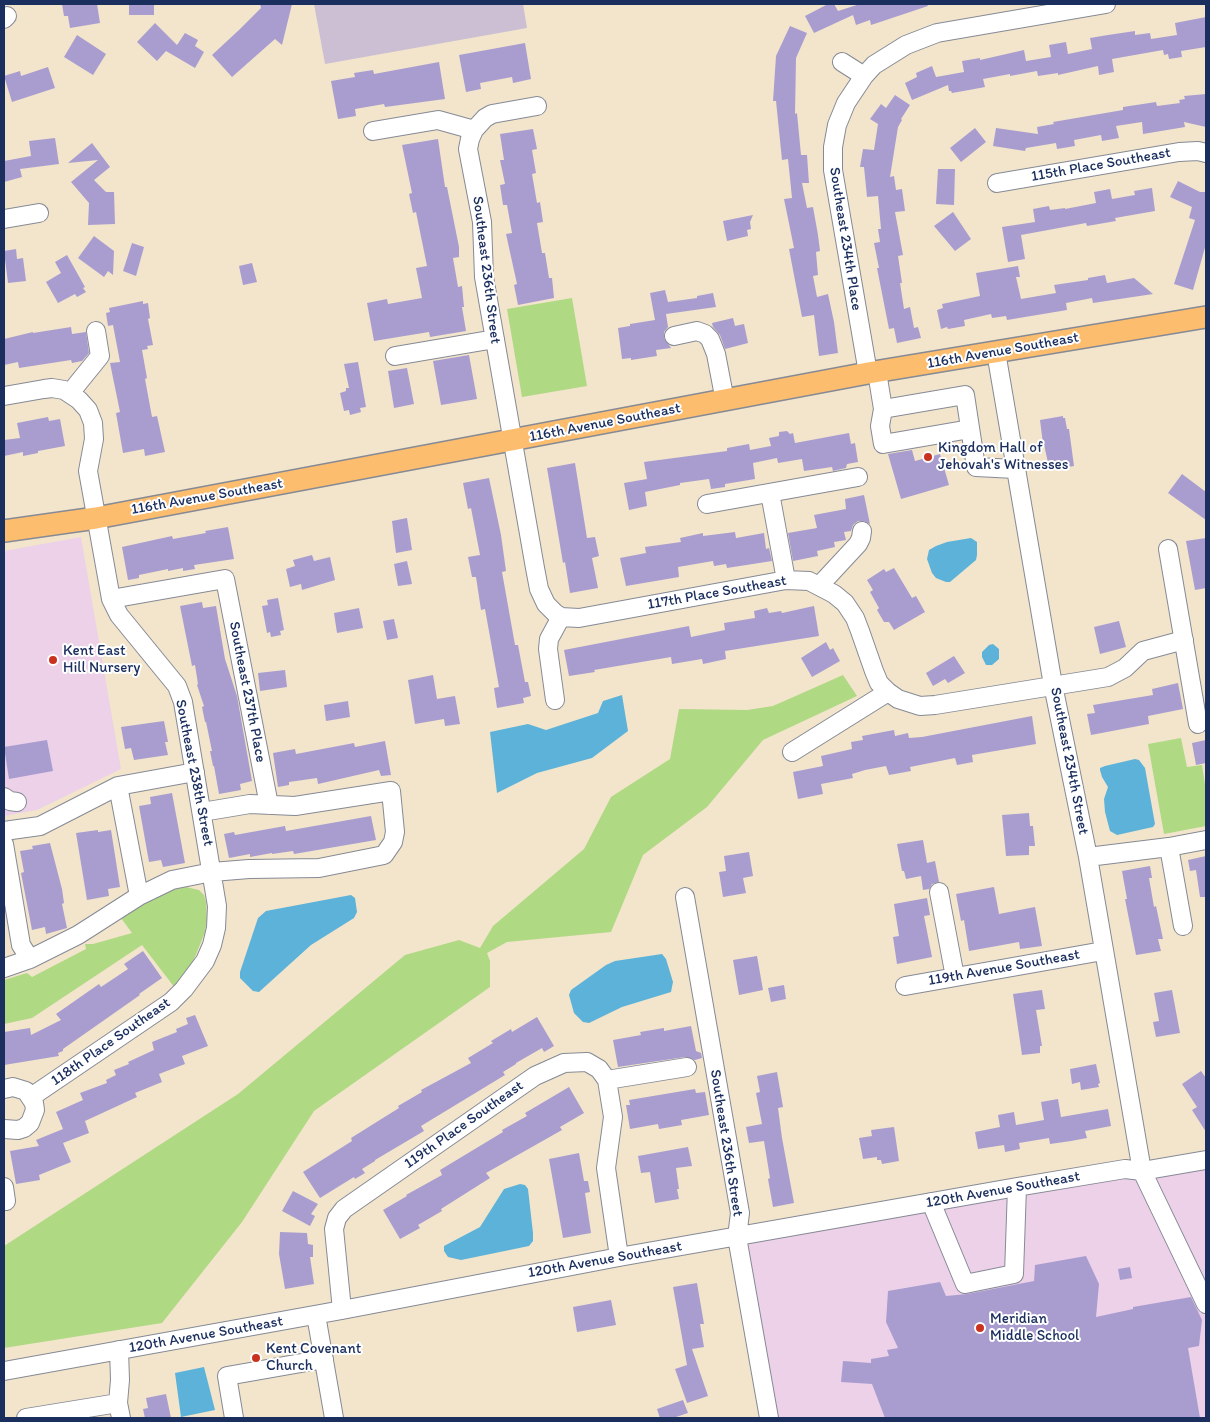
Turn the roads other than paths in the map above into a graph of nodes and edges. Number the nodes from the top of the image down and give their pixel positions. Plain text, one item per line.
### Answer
1 (1106, 4) edge
2 (842, 62) dead end
3 (864, 76) junction
4 (537, 106) dead end
5 (474, 130) junction
6 (373, 131) dead end
7 (1206, 153) edge
8 (997, 183) dead end
9 (39, 213) dead end
10 (4, 219) edge
11 (1206, 317) edge
12 (96, 331) dead end
13 (674, 336) dead end
14 (495, 339) junction
15 (996, 352) junction
16 (395, 356) dead end
17 (872, 373) junction
18 (70, 393) junction
19 (4, 396) edge
20 (725, 400) junction
21 (883, 409) junction
22 (970, 429) junction
23 (512, 441) junction
24 (1015, 469) junction
25 (858, 477) dead end
26 (770, 493) junction
27 (708, 504) dead end
28 (96, 518) junction
29 (4, 531) edge
30 (862, 531) dead end
31 (1168, 549) dead end
32 (786, 580) junction
33 (819, 586) junction
34 (111, 599) junction
35 (561, 617) junction
36 (1184, 640) junction
37 (1053, 686) junction
38 (888, 692) junction
39 (555, 700) dead end
40 (1198, 724) dead end
41 (792, 752) dead end
42 (195, 772) junction
43 (118, 786) junction
44 (269, 805) junction
45 (202, 812) junction
46 (4, 831) edge
47 (1206, 840) edge
48 (4, 844) edge
49 (1169, 847) junction
50 (1088, 858) junction
51 (212, 872) junction
52 (939, 892) dead end
53 (139, 896) junction
54 (685, 897) dead end
55 (1184, 926) dead end
56 (1103, 951) junction
57 (30, 959) junction
58 (4, 968) edge
59 (955, 977) junction
60 (905, 986) dead end
61 (687, 1067) dead end
62 (607, 1080) junction
63 (4, 1089) edge
64 (31, 1097) junction
65 (4, 1129) edge
66 (1206, 1160) edge
67 (1142, 1171) junction
68 (1017, 1187) junction
69 (931, 1202) junction
70 (737, 1237) junction
71 (619, 1256) junction
72 (1206, 1304) edge
73 (342, 1310) junction
74 (316, 1315) junction
75 (119, 1350) junction
76 (324, 1359) junction
77 (4, 1371) edge
78 (119, 1411) edge
79 (26, 1418) edge
80 (234, 1418) edge
81 (334, 1418) edge
82 (769, 1418) edge

1 - 3 street, Southeast 234th Place
2 - 3 street
3 - 17 street, Southeast 234th Place
4 - 5 street
5 - 6 street
5 - 14 street, Southeast 236th Street
7 - 8 street, 115th Place Southeast
9 - 10 street
11 - 15 main road, 116th Avenue Southeast
12 - 18 street
13 - 20 street
14 - 16 street
14 - 23 street, Southeast 236th Street
15 - 17 main road, 116th Avenue Southeast
15 - 24 street, Southeast 234th Street
17 - 20 main road, 116th Avenue Southeast
17 - 21 street, Southeast 234th Place
18 - 19 street
18 - 28 street, Southeast 238th Street
20 - 23 main road, 116th Avenue Southeast
21 - 22 street
21 - 22 street, Southeast 234th Place
22 - 24 street
23 - 28 main road, 116th Avenue Southeast
23 - 35 street
24 - 37 street, Southeast 234th Street
25 - 26 street
26 - 27 street
26 - 32 street
28 - 29 main road, 116th Avenue Southeast
28 - 34 street, Southeast 238th Street
30 - 33 street
31 - 36 street
32 - 33 street, 117th Place Southeast
32 - 35 street, 117th Place Southeast
33 - 38 street, 117th Place Southeast
34 - 42 street, Southeast 238th Street
34 - 44 street, Southeast 237th Place
35 - 39 street
36 - 37 street, 117th Place Southeast
36 - 40 street
37 - 38 street, 117th Place Southeast
37 - 50 street, Southeast 234th Street
38 - 41 street
42 - 43 street
42 - 45 street, Southeast 238th Street
43 - 46 street
43 - 53 street
44 - 45 street
44 - 51 street
45 - 51 street, Southeast 238th Street
47 - 49 street
48 - 57 street
49 - 50 street
49 - 55 street
50 - 56 street, Southeast 234th Street
51 - 53 street
51 - 64 street, 118th Place Southeast
52 - 59 street
53 - 57 street
54 - 70 street, Southeast 236th Street
56 - 59 street, 119th Avenue Southeast
56 - 67 street, Southeast 234th Street
57 - 58 street
59 - 60 street, 119th Avenue Southeast
61 - 62 street
62 - 71 street
62 - 73 street, 119th Place Southeast
63 - 64 street
64 - 65 street
66 - 67 street, 120th Avenue Southeast
67 - 68 street, 120th Avenue Southeast
67 - 72 street, Southeast 234th Street
68 - 69 street, 120th Avenue Southeast
68 - 69 street
69 - 70 street, 120th Avenue Southeast
70 - 71 street, 120th Avenue Southeast
70 - 82 street, Southeast 236th Street
71 - 73 street, 120th Avenue Southeast
73 - 74 street, 120th Avenue Southeast
74 - 75 street, 120th Avenue Southeast
74 - 76 street
75 - 77 street, 120th Avenue Southeast
75 - 78 street
76 - 80 street
76 - 81 street
78 - 79 street

